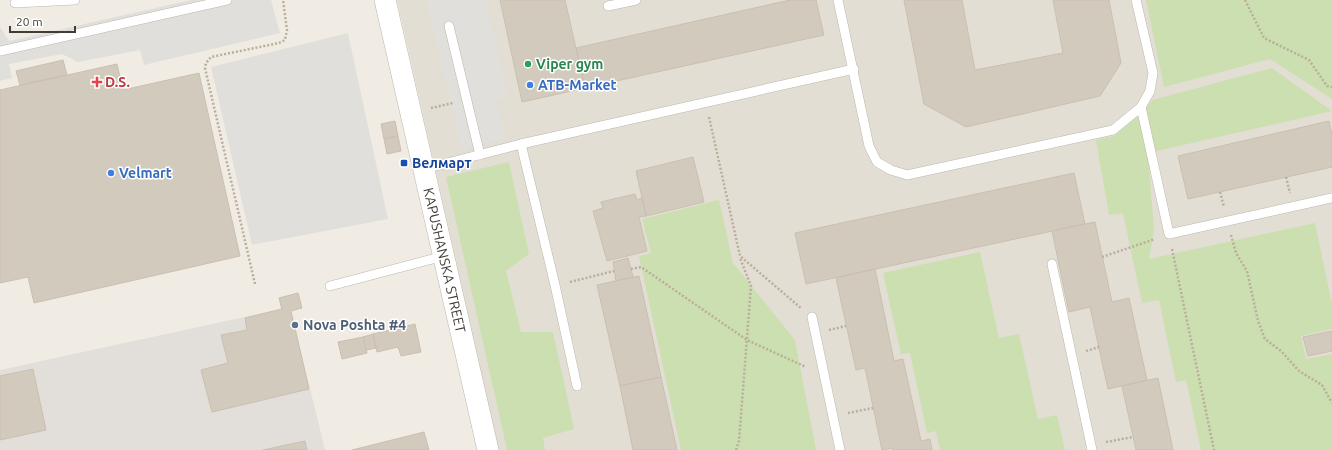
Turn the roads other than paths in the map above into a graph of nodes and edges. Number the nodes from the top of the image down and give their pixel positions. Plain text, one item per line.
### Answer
1 (75, 0) edge
2 (227, 0) edge
3 (385, 0) edge
4 (636, 0) edge
5 (838, 0) edge
6 (1136, 0) edge
7 (15, 3) dead end
8 (608, 6) dead end
9 (449, 26) dead end
10 (0, 51) edge
11 (854, 70) junction
12 (1140, 107) junction
13 (521, 144) junction
14 (480, 155) junction
15 (424, 169) junction
16 (1332, 198) edge
17 (444, 256) junction
18 (1052, 264) dead end
19 (330, 286) dead end
20 (812, 317) road end
21 (577, 386) dead end
22 (1091, 447) edge
23 (488, 450) edge
24 (840, 450) edge

1 - 7 lane
2 - 10 lane
3 - 15 street, KAPUSHANSKA STREET
4 - 8 lane
5 - 11 lane
6 - 12 lane
9 - 14 lane
11 - 12 lane
11 - 13 lane
12 - 16 lane
13 - 14 lane
13 - 21 lane
14 - 15 lane
15 - 17 street, KAPUSHANSKA STREET
17 - 19 lane
17 - 23 street, KAPUSHANSKA STREET
18 - 22 lane
20 - 24 lane

